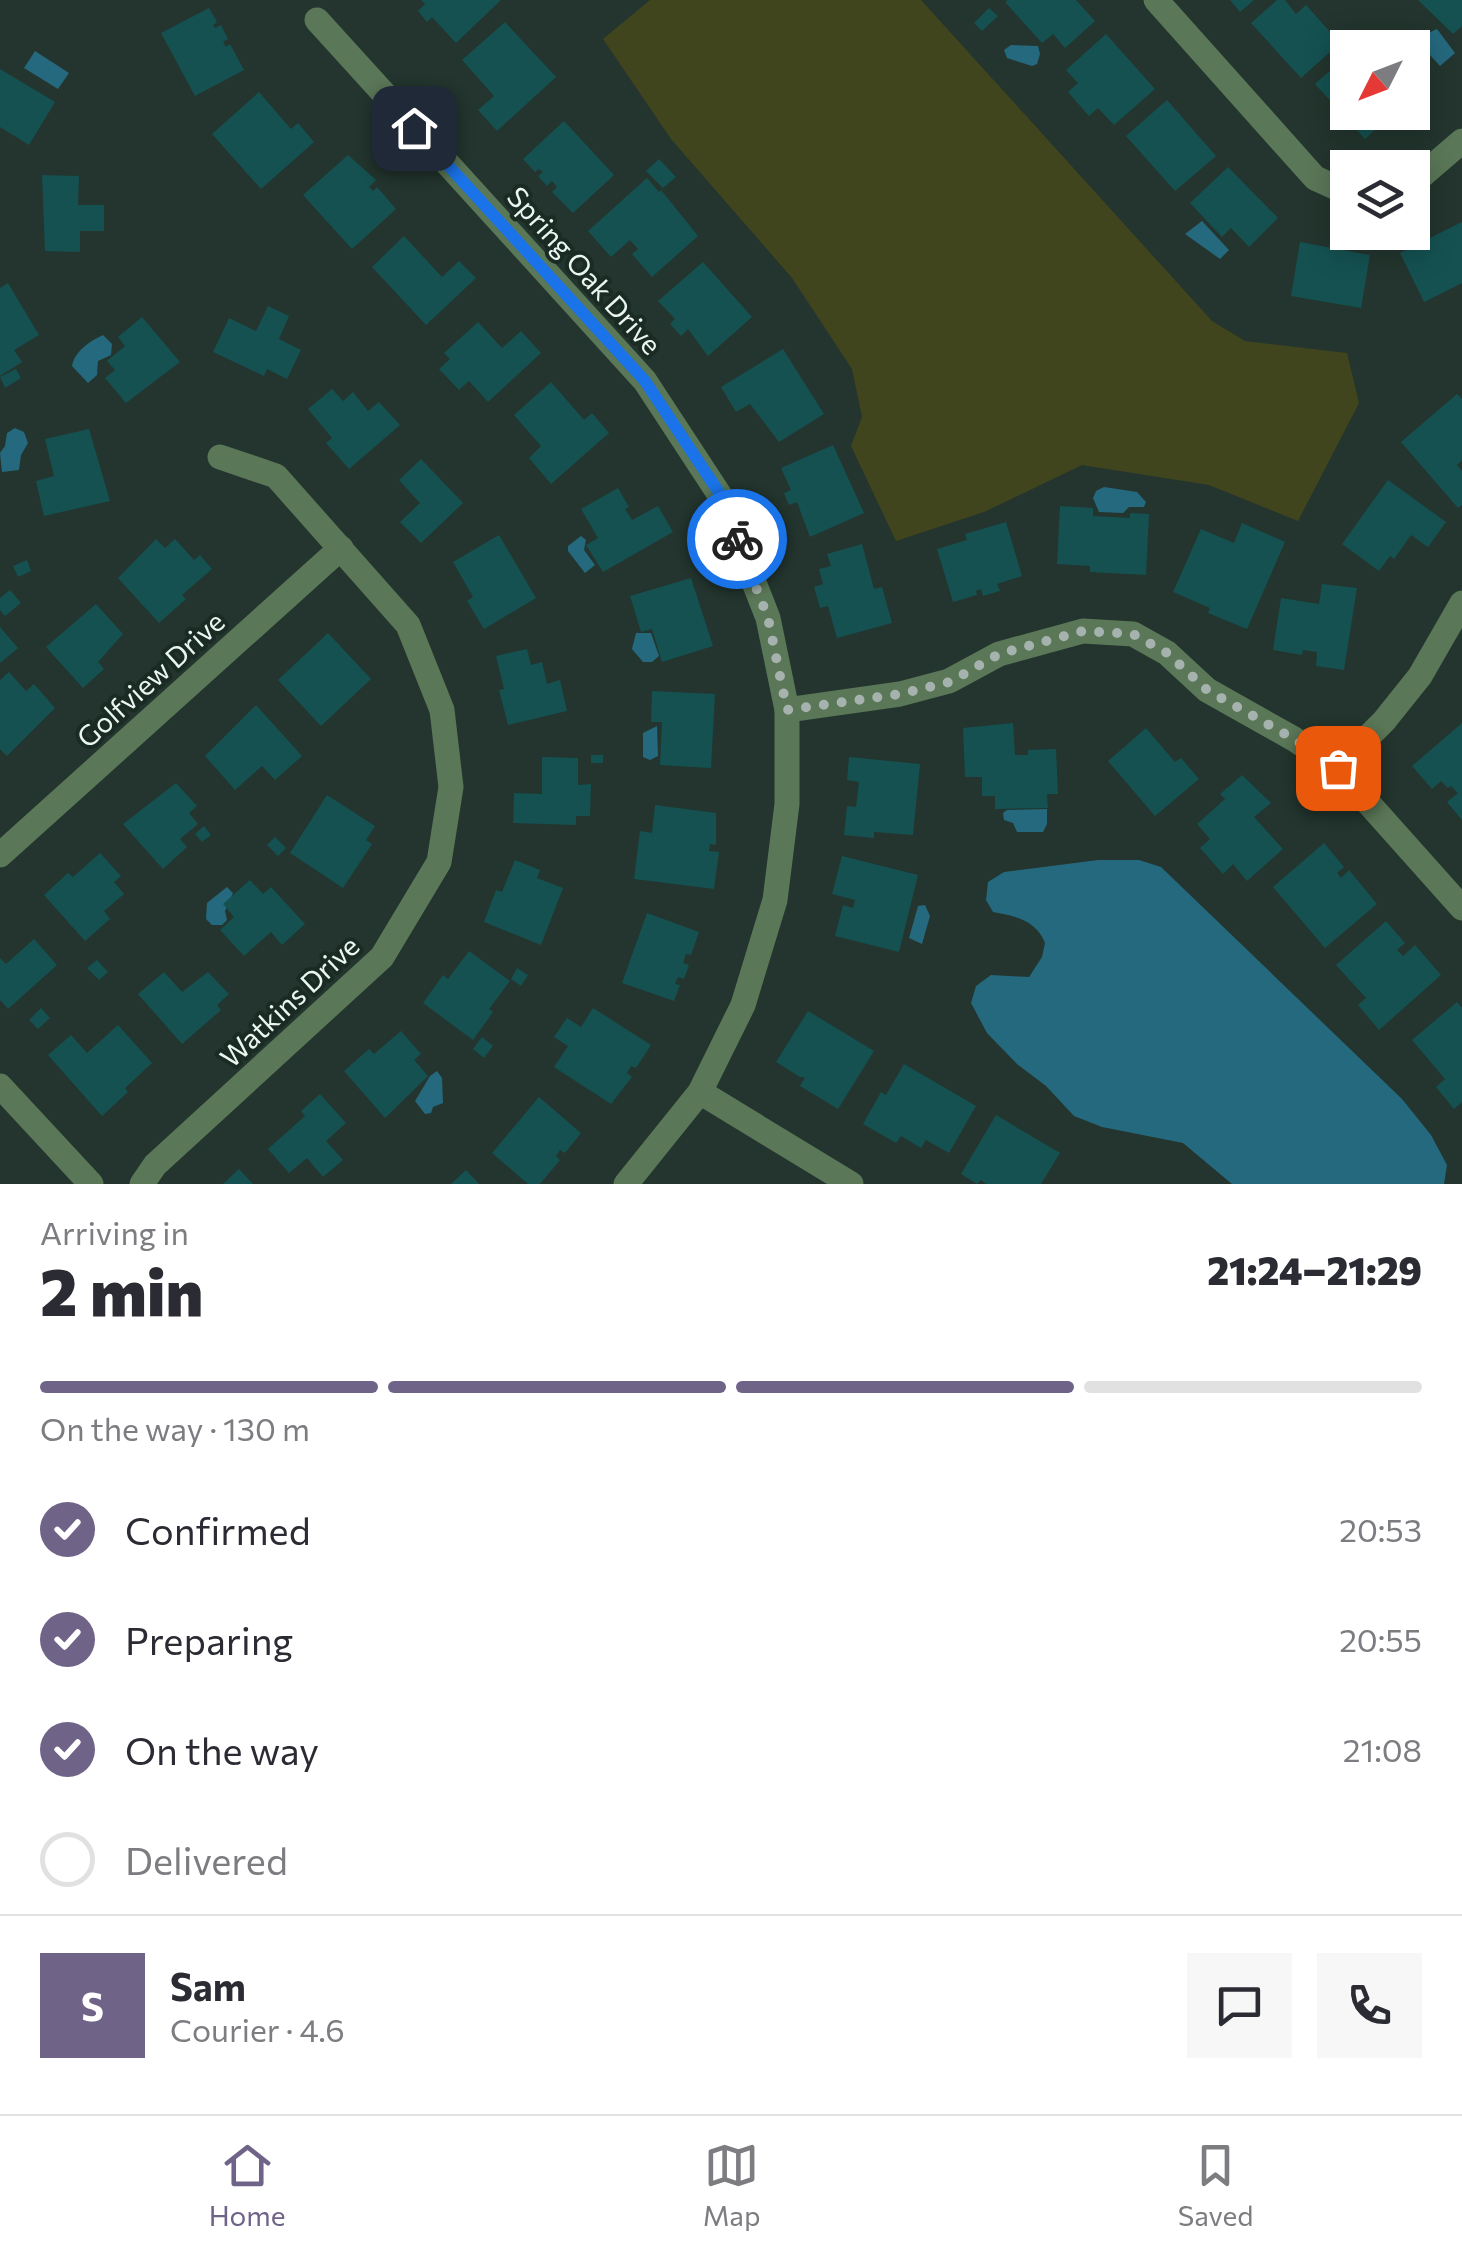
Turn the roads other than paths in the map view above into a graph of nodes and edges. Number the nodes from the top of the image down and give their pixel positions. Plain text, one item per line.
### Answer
1 (1156, 0) edge
2 (317, 20) dead end
3 (1462, 141) edge
4 (1430, 169) edge
5 (1330, 185) edge
6 (220, 457) dead end
7 (341, 548) junction
8 (1462, 604) edge
9 (787, 710) junction
10 (1338, 768) junction
11 (4, 845) edge
12 (1462, 908) edge
13 (0, 1086) edge
14 (700, 1092) junction
15 (91, 1184) edge
16 (142, 1184) edge
17 (626, 1184) edge
18 (850, 1184) edge

1 - 5 street
2 - 9 street, Spring Oak Drive
3 - 4 street
6 - 7 street, Watkins Drive
7 - 11 street, Golfview Drive
7 - 16 street, Watkins Drive
8 - 10 street
9 - 10 street
9 - 14 street, Spring Oak Drive
10 - 12 street
13 - 15 street
14 - 17 street, Spring Oak Drive
14 - 18 street

